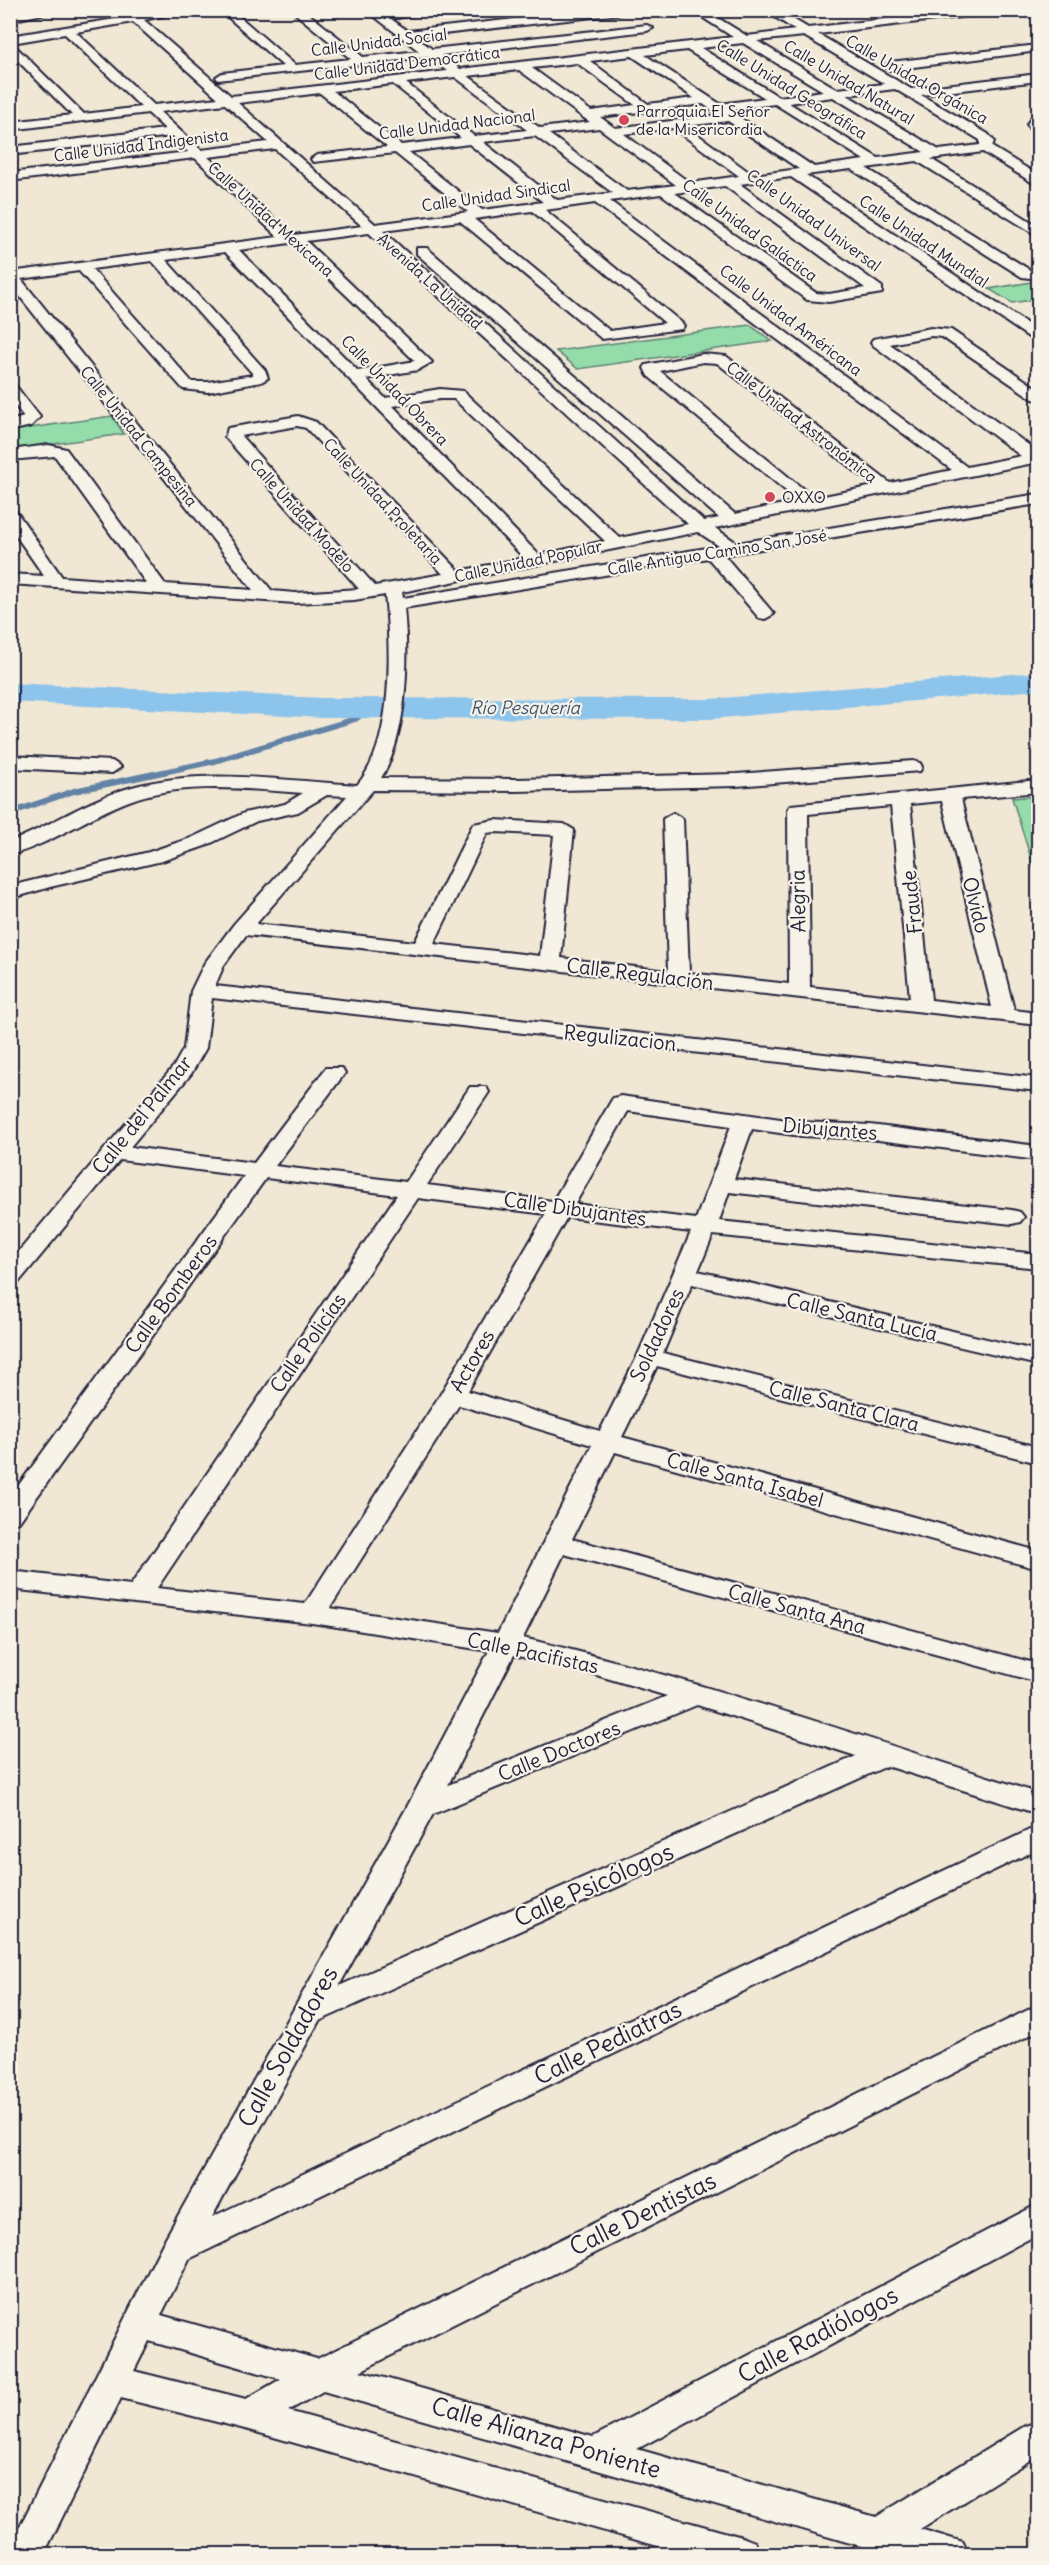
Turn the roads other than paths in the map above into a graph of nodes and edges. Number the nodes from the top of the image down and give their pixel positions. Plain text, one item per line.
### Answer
1 (56, 10) edge
2 (185, 10) edge
3 (225, 10) edge
4 (296, 10) edge
5 (440, 10) edge
6 (696, 10) edge
7 (769, 10) edge
8 (823, 10) edge
9 (994, 10) edge
10 (620, 11) edge
11 (799, 12) edge
12 (140, 14) edge
13 (376, 14) edge
14 (10, 18) edge
15 (647, 28) junction
16 (68, 30) junction
17 (807, 33) junction
18 (405, 35) junction
19 (10, 40) edge
20 (746, 40) junction
21 (10, 46) edge
22 (686, 47) junction
23 (1038, 48) edge
24 (429, 53) junction
25 (635, 53) junction
26 (579, 60) junction
27 (361, 61) junction
28 (522, 66) junction
29 (293, 69) junction
30 (1038, 70) edge
31 (458, 74) junction
32 (222, 77) junction
33 (1038, 77) edge
34 (396, 81) junction
35 (894, 86) junction
36 (924, 87) junction
37 (324, 90) junction
38 (836, 93) junction
39 (908, 93) junction
40 (246, 99) junction
41 (705, 100) junction
42 (227, 101) junction
43 (777, 101) junction
44 (645, 107) junction
45 (717, 108) junction
46 (151, 110) junction
47 (588, 115) junction
48 (81, 117) junction
49 (730, 117) junction
50 (1038, 117) edge
51 (602, 124) junction
52 (675, 124) junction
53 (10, 126) edge
54 (536, 131) junction
55 (174, 132) junction
56 (613, 132) junction
57 (1038, 134) edge
58 (470, 139) junction
59 (275, 145) junction
60 (397, 148) junction
61 (985, 148) junction
62 (308, 151) junction
63 (10, 152) edge
64 (199, 154) junction
65 (936, 154) junction
66 (918, 156) junction
67 (874, 161) junction
68 (851, 164) junction
69 (810, 170) junction
70 (792, 172) junction
71 (334, 173) dead end
72 (10, 177) edge
73 (749, 178) junction
74 (1038, 180) edge
75 (727, 181) junction
76 (686, 186) junction
77 (662, 189) junction
78 (623, 195) junction
79 (597, 198) junction
80 (554, 204) junction
81 (533, 206) junction
82 (376, 210) dead end
83 (479, 214) junction
84 (462, 216) junction
85 (392, 225) junction
86 (372, 228) junction
87 (1038, 232) edge
88 (291, 238) junction
89 (228, 247) junction
90 (155, 256) junction
91 (82, 266) junction
92 (1038, 275) edge
93 (11, 276) edge
94 (817, 298) joint
95 (1038, 337) edge
96 (357, 376) junction
97 (10, 388) edge
98 (1038, 396) edge
99 (383, 403) junction
100 (10, 426) edge
101 (234, 437) joint
102 (10, 455) edge
103 (1036, 457) edge
104 (963, 471) junction
105 (886, 487) junction
106 (1038, 499) edge
107 (810, 503) junction
108 (10, 514) edge
109 (731, 519) junction
110 (699, 525) junction
111 (616, 543) junction
112 (735, 549) junction
113 (713, 553) junction
114 (535, 560) junction
115 (495, 568) junction
116 (454, 577) junction
117 (10, 579) edge
118 (55, 580) junction
119 (512, 585) junction
120 (158, 587) junction
121 (371, 592) junction
122 (267, 596) junction
123 (394, 596) junction
124 (765, 614) dead end
125 (10, 762) edge
126 (112, 767) dead end
127 (913, 767) dead end
128 (1038, 786) edge
129 (300, 788) junction
130 (364, 788) junction
131 (322, 790) junction
132 (950, 794) junction
133 (900, 799) junction
134 (251, 817) junction
135 (673, 819) dead end
136 (10, 849) edge
137 (10, 893) edge
138 (241, 928) junction
139 (422, 948) junction
140 (550, 964) junction
141 (679, 979) junction
142 (202, 991) junction
143 (800, 993) junction
144 (921, 1006) junction
145 (1005, 1015) junction
146 (1038, 1019) edge
147 (334, 1073) dead end
148 (1038, 1085) edge
149 (478, 1092) dead end
150 (621, 1102) joint
151 (744, 1121) junction
152 (113, 1152) junction
153 (1038, 1153) edge
154 (260, 1170) junction
155 (721, 1184) junction
156 (415, 1188) junction
157 (560, 1206) junction
158 (1012, 1217) dead end
159 (705, 1227) junction
160 (1038, 1261) edge
161 (685, 1275) junction
162 (10, 1278) edge
163 (649, 1357) junction
164 (1038, 1358) edge
165 (453, 1395) junction
166 (606, 1440) junction
167 (1038, 1455) edge
168 (10, 1516) edge
169 (556, 1543) junction
170 (1038, 1560) edge
171 (10, 1580) edge
172 (138, 1595) junction
173 (312, 1614) junction
174 (506, 1644) junction
175 (1038, 1674) edge
176 (696, 1695) junction
177 (883, 1756) junction
178 (1038, 1804) edge
179 (422, 1807) junction
180 (1038, 1836) edge
181 (305, 2014) junction
182 (1038, 2017) edge
183 (1038, 2218) edge
184 (177, 2249) junction
185 (141, 2324) junction
186 (321, 2374) junction
187 (113, 2381) junction
188 (249, 2415) junction
189 (1038, 2437) edge
190 (598, 2452) junction
191 (878, 2535) junction
192 (25, 2554) edge
193 (742, 2554) edge
194 (950, 2554) edge

1 - 14 street
2 - 12 street
3 - 29 street
4 - 27 street
5 - 13 street
6 - 20 street, Calle Unidad Natural
7 - 17 street, Calle Unidad Orgánica
8 - 11 street
9 - 17 street, Calle Unidad Democrática
10 - 15 street, Calle Unidad Geográfica
10 - 18 street
12 - 16 street
12 - 32 street
12 - 42 street, Avenida La Unidad
13 - 18 street
15 - 22 street, Calle Unidad Geográfica
15 - 24 street, Calle Unidad Social
16 - 19 street
16 - 46 street, Calle Unidad Mexicana
17 - 20 street, Calle Unidad Democrática
17 - 35 street, Calle Unidad Orgánica
18 - 24 street
20 - 22 street, Calle Unidad Democrática
20 - 38 street, Calle Unidad Natural
21 - 48 street
22 - 25 street, Calle Unidad Democrática
22 - 43 street, Calle Unidad Geográfica
23 - 36 street
24 - 27 street, Calle Unidad Social
24 - 31 street
25 - 26 street, Calle Unidad Democrática
25 - 41 street
26 - 28 street, Calle Unidad Democrática
26 - 44 street
27 - 29 street, Calle Unidad Social
28 - 31 street, Calle Unidad Democrática
28 - 47 street, Calle Unidad Galáctica
29 - 32 street, Calle Unidad Social
30 - 36 street
31 - 34 street, Calle Unidad Democrática
31 - 54 street
32 - 40 street
33 - 36 street
34 - 37 street, Calle Unidad Democrática
34 - 58 street
35 - 38 street
35 - 39 street, Calle Unidad Orgánica
36 - 39 street
37 - 40 street, Calle Unidad Democrática
37 - 60 street
38 - 43 street
38 - 65 street, Calle Unidad Natural
39 - 61 street, Calle Unidad Orgánica
40 - 42 street, Calle Unidad Democrática
40 - 62 street
41 - 44 street
41 - 45 street
42 - 46 street, Calle Unidad Democrática
42 - 59 street, Avenida La Unidad
43 - 45 street
43 - 67 street, Calle Unidad Geográfica
44 - 47 street
45 - 49 street
46 - 48 street, Calle Unidad Democrática
46 - 55 street, Calle Unidad Mexicana
47 - 51 street, Calle Unidad Galáctica
48 - 53 street, Calle Unidad Democrática
49 - 52 street
49 - 69 street
50 - 57 street
51 - 54 street, Calle Unidad Nacional
51 - 56 street, Calle Unidad Galáctica
52 - 56 street
52 - 73 street, Calle Unidad Universal
54 - 58 street, Calle Unidad Nacional
54 - 78 street
55 - 63 street
55 - 64 street, Calle Unidad Mexicana
56 - 76 street, Calle Unidad Galáctica
58 - 60 street, Calle Unidad Nacional
58 - 80 street
59 - 64 street, Calle Unidad Indigenista
59 - 86 street, Avenida La Unidad
60 - 62 street, Calle Unidad Nacional
60 - 83 street
61 - 65 street, Calle Unidad Sindical
61 - 74 street, Calle Unidad Orgánica
62 - 71 street
64 - 72 street, Calle Unidad Indigenista
64 - 88 street, Calle Unidad Mexicana
65 - 66 street, Calle Unidad Sindical
66 - 67 street, Calle Unidad Sindical
66 - 87 street
67 - 68 street, Calle Unidad Sindical
68 - 69 street, Calle Unidad Sindical
68 - 92 street, Calle Unidad Geográfica
69 - 70 street, Calle Unidad Sindical
70 - 73 street, Calle Unidad Sindical
70 - 95 street, Calle Unidad Mundial
73 - 75 street, Calle Unidad Sindical
75 - 76 street, Calle Unidad Sindical
75 - 94 street, Calle Unidad Universal
76 - 77 street, Calle Unidad Sindical
77 - 78 street, Calle Unidad Sindical
77 - 94 street, Calle Unidad Galáctica
78 - 79 street, Calle Unidad Sindical
79 - 80 street, Calle Unidad Sindical
79 - 104 street, Calle Unidad Américana
80 - 81 street, Calle Unidad Sindical
81 - 83 street, Calle Unidad Sindical
81 - 84 street
82 - 85 street, Avenida La Unidad
83 - 84 street, Calle Unidad Sindical
84 - 85 street, Calle Unidad Sindical
85 - 86 street, Calle Unidad Sindical
85 - 109 street, Avenida La Unidad
86 - 88 street, Calle Unidad Sindical
86 - 110 street, Avenida La Unidad
88 - 89 street, Calle Unidad Sindical
88 - 96 street, Calle Unidad Mexicana
89 - 90 street, Calle Unidad Sindical
89 - 96 street, Calle Unidad Obrera
90 - 91 street, Calle Unidad Sindical
90 - 91 street
91 - 93 street, Calle Unidad Sindical
93 - 122 street, Calle Unidad Campesina
96 - 99 street, Calle Unidad Obrera
97 - 100 street
98 - 103 street
99 - 111 street
99 - 114 street, Calle Unidad Obrera
101 - 116 street, Calle Unidad Proletaria
101 - 121 street, Calle Unidad Modelo
102 - 120 street
103 - 104 street, Calle Unidad Popular
104 - 105 street, Calle Unidad Popular
105 - 107 street, Calle Unidad Popular
105 - 107 street, Calle Unidad Astronómica
106 - 112 street, Calle Antiguo Camino San José
107 - 109 street, Calle Unidad Popular
108 - 118 street
109 - 110 street, Calle Unidad Popular
110 - 111 street, Calle Unidad Popular
110 - 112 street, Avenida La Unidad
111 - 114 street, Calle Unidad Popular
112 - 113 street, Calle Antiguo Camino San José
113 - 119 street, Calle Antiguo Camino San José
113 - 124 street
114 - 115 street, Calle Unidad Popular
115 - 116 street, Calle Unidad Popular
115 - 119 street
116 - 123 street, Calle Unidad Popular
117 - 118 street, Calle Unidad Popular
118 - 120 street, Calle Unidad Popular
119 - 123 street, Calle Antiguo Camino San José
120 - 122 street, Calle Unidad Popular
121 - 122 street, Calle Unidad Popular
121 - 123 street, Calle Unidad Popular
123 - 130 street, Calle del Palmar
125 - 126 street
127 - 130 street
128 - 132 street
129 - 131 street
129 - 134 street
129 - 136 street
130 - 131 street
130 - 138 street, Calle del Palmar
131 - 134 street
132 - 133 street
132 - 145 street, Olvido
133 - 143 street, Alegria
133 - 144 street, Fraude
134 - 137 street
135 - 141 street
138 - 139 street, Calle Regulación
138 - 142 street, Calle del Palmar
139 - 140 street, Calle Regulación
139 - 140 street
140 - 141 street, Calle Regulación
141 - 143 street, Calle Regulación
142 - 148 street, Regulizacion
142 - 152 street, Calle del Palmar
143 - 144 street, Calle Regulación
144 - 145 street, Calle Regulación
145 - 146 street, Calle Regulación
147 - 154 street, Calle Bomberos
149 - 156 street, Calle Policías
150 - 151 street, Dibujantes
150 - 157 street, Actores
151 - 153 street, Dibujantes
151 - 155 street, Soldadores
152 - 154 street, Calle Dibujantes
152 - 162 street, Calle del Palmar
154 - 156 street, Calle Dibujantes
154 - 168 street, Calle Bomberos
155 - 158 street
155 - 159 street, Soldadores
156 - 157 street, Calle Dibujantes
156 - 172 street, Calle Policías
157 - 159 street, Calle Dibujantes
157 - 165 street, Actores
159 - 160 street, Calle Dibujantes
159 - 161 street, Soldadores
161 - 163 street, Soldadores
161 - 164 street, Calle Santa Lucía
163 - 166 street, Soldadores
163 - 167 street, Calle Santa Clara
165 - 166 street, Calle Santa Isabel
165 - 173 street, Actores
166 - 169 street, Soldadores
166 - 170 street, Calle Santa Isabel
169 - 174 street, Calle Soldadores
169 - 175 street, Calle Santa Ana
171 - 172 street, Calle Pacifistas
172 - 173 street, Calle Pacifistas
173 - 174 street, Calle Pacifistas
174 - 176 street, Calle Pacifistas
174 - 179 street, Calle Soldadores
176 - 177 street, Calle Pacifistas
176 - 179 street, Calle Doctores
177 - 178 street, Calle Pacifistas
177 - 181 street, Calle Psicólogos
179 - 181 street, Calle Soldadores
180 - 184 street, Calle Pediatras
181 - 184 street, Calle Soldadores
182 - 186 street, Calle Dentistas
183 - 190 street, Calle Radiólogos
184 - 185 street, Calle Soldadores
185 - 186 street, Calle Alianza Poniente
185 - 187 street, Calle Soldadores
186 - 188 street, Calle Dentistas
186 - 190 street, Calle Alianza Poniente
187 - 188 street
187 - 192 street, Calle Soldadores
188 - 193 street
189 - 191 street
190 - 191 street, Calle Alianza Poniente
191 - 194 street, Calle Alianza Poniente

